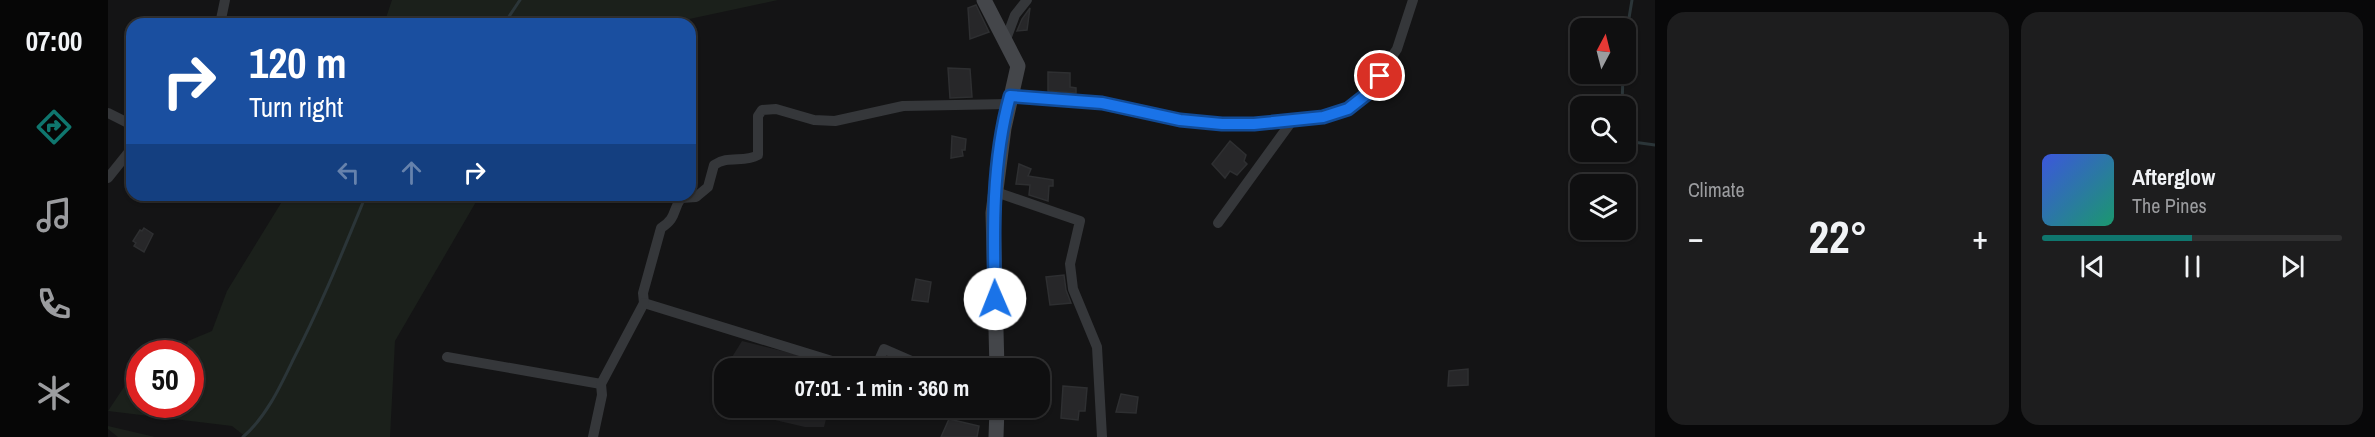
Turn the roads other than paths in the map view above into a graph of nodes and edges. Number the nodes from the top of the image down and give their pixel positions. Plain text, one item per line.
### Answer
1 (225, 0) edge
2 (984, 0) edge
3 (1027, 0) edge
4 (1413, 0) edge
5 (221, 18) edge
6 (1005, 42) junction
7 (1009, 100) junction
8 (108, 113) edge
9 (1292, 121) junction
10 (126, 122) edge
11 (126, 156) edge
12 (108, 178) edge
13 (996, 192) junction
14 (696, 198) edge
15 (680, 201) edge
16 (1218, 223) dead end
17 (644, 303) junction
18 (447, 357) dead end
19 (822, 358) edge
20 (880, 358) edge
21 (905, 358) edge
22 (997, 358) edge
23 (601, 384) junction
24 (997, 418) edge
25 (593, 437) edge
26 (996, 437) edge
27 (1102, 437) edge

1 - 5 street
2 - 6 main road
3 - 6 street
4 - 9 street
6 - 7 main road
7 - 9 street
7 - 13 main road
7 - 14 street
8 - 10 street
9 - 16 street
11 - 12 street
13 - 22 main road
13 - 27 street
15 - 17 street
17 - 19 street
17 - 23 street
18 - 23 street
20 - 21 street
23 - 25 street
24 - 26 main road

